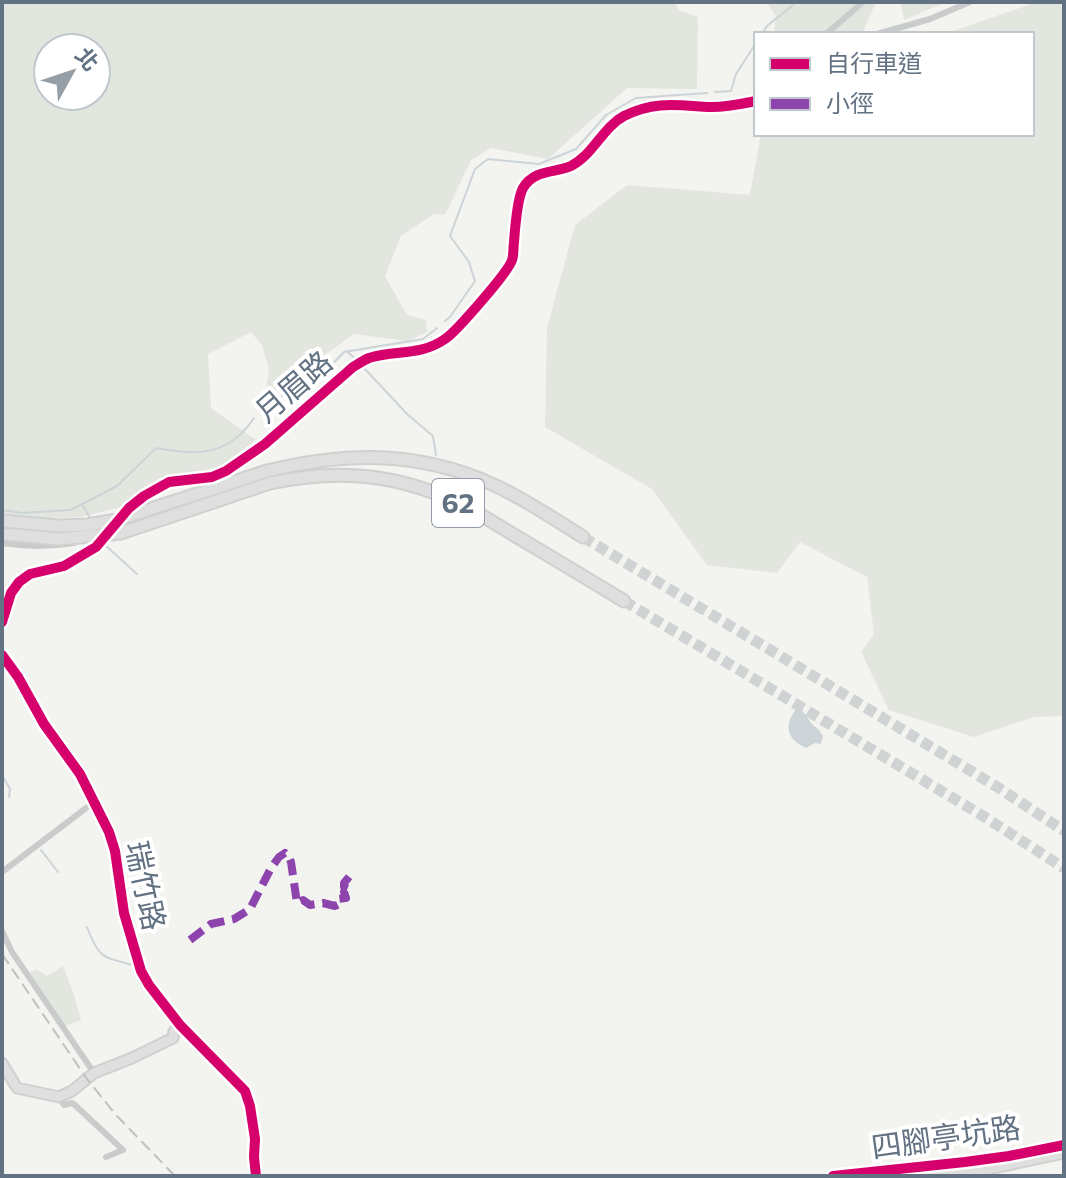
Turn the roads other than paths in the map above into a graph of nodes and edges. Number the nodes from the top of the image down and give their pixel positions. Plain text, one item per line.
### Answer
1 (863, 2) edge
2 (970, 2) edge
3 (828, 32) edge
4 (884, 32) edge
5 (751, 102) edge
6 (269, 477) junction
7 (129, 508) dead end
8 (2, 521) edge
9 (2, 534) edge
10 (583, 537) tunnel mouth
11 (2, 543) edge
12 (99, 543) joint
13 (624, 601) tunnel mouth
14 (2, 622) edge
15 (2, 655) edge
16 (94, 802) junction
17 (2, 872) edge
18 (2, 931) edge
19 (180, 1025) junction
20 (173, 1038) junction
21 (195, 1040) junction
22 (2, 1063) edge
23 (90, 1076) junction
24 (59, 1097) junction
25 (1064, 1145) edge
26 (1064, 1153) edge
27 (106, 1157) dead end
28 (256, 1176) edge
29 (833, 1176) edge
30 (928, 1176) edge

1 - 3 street
2 - 4 street
5 - 7 street, 月眉路
6 - 8 highway, 62, bridge
6 - 9 highway, 62, bridge
6 - 10 highway, 62
6 - 13 highway, 62
11 - 12 street
12 - 14 street
15 - 16 street, 瑞竹路
16 - 17 street
16 - 19 street, 瑞竹路
18 - 23 street
19 - 20 street
19 - 21 street, 瑞竹路
20 - 21 street
20 - 23 street
21 - 28 street, 瑞竹路
22 - 24 street
23 - 24 street
24 - 27 street
25 - 29 street, 四腳亭坑路
26 - 30 street, 四腳亭坑路

